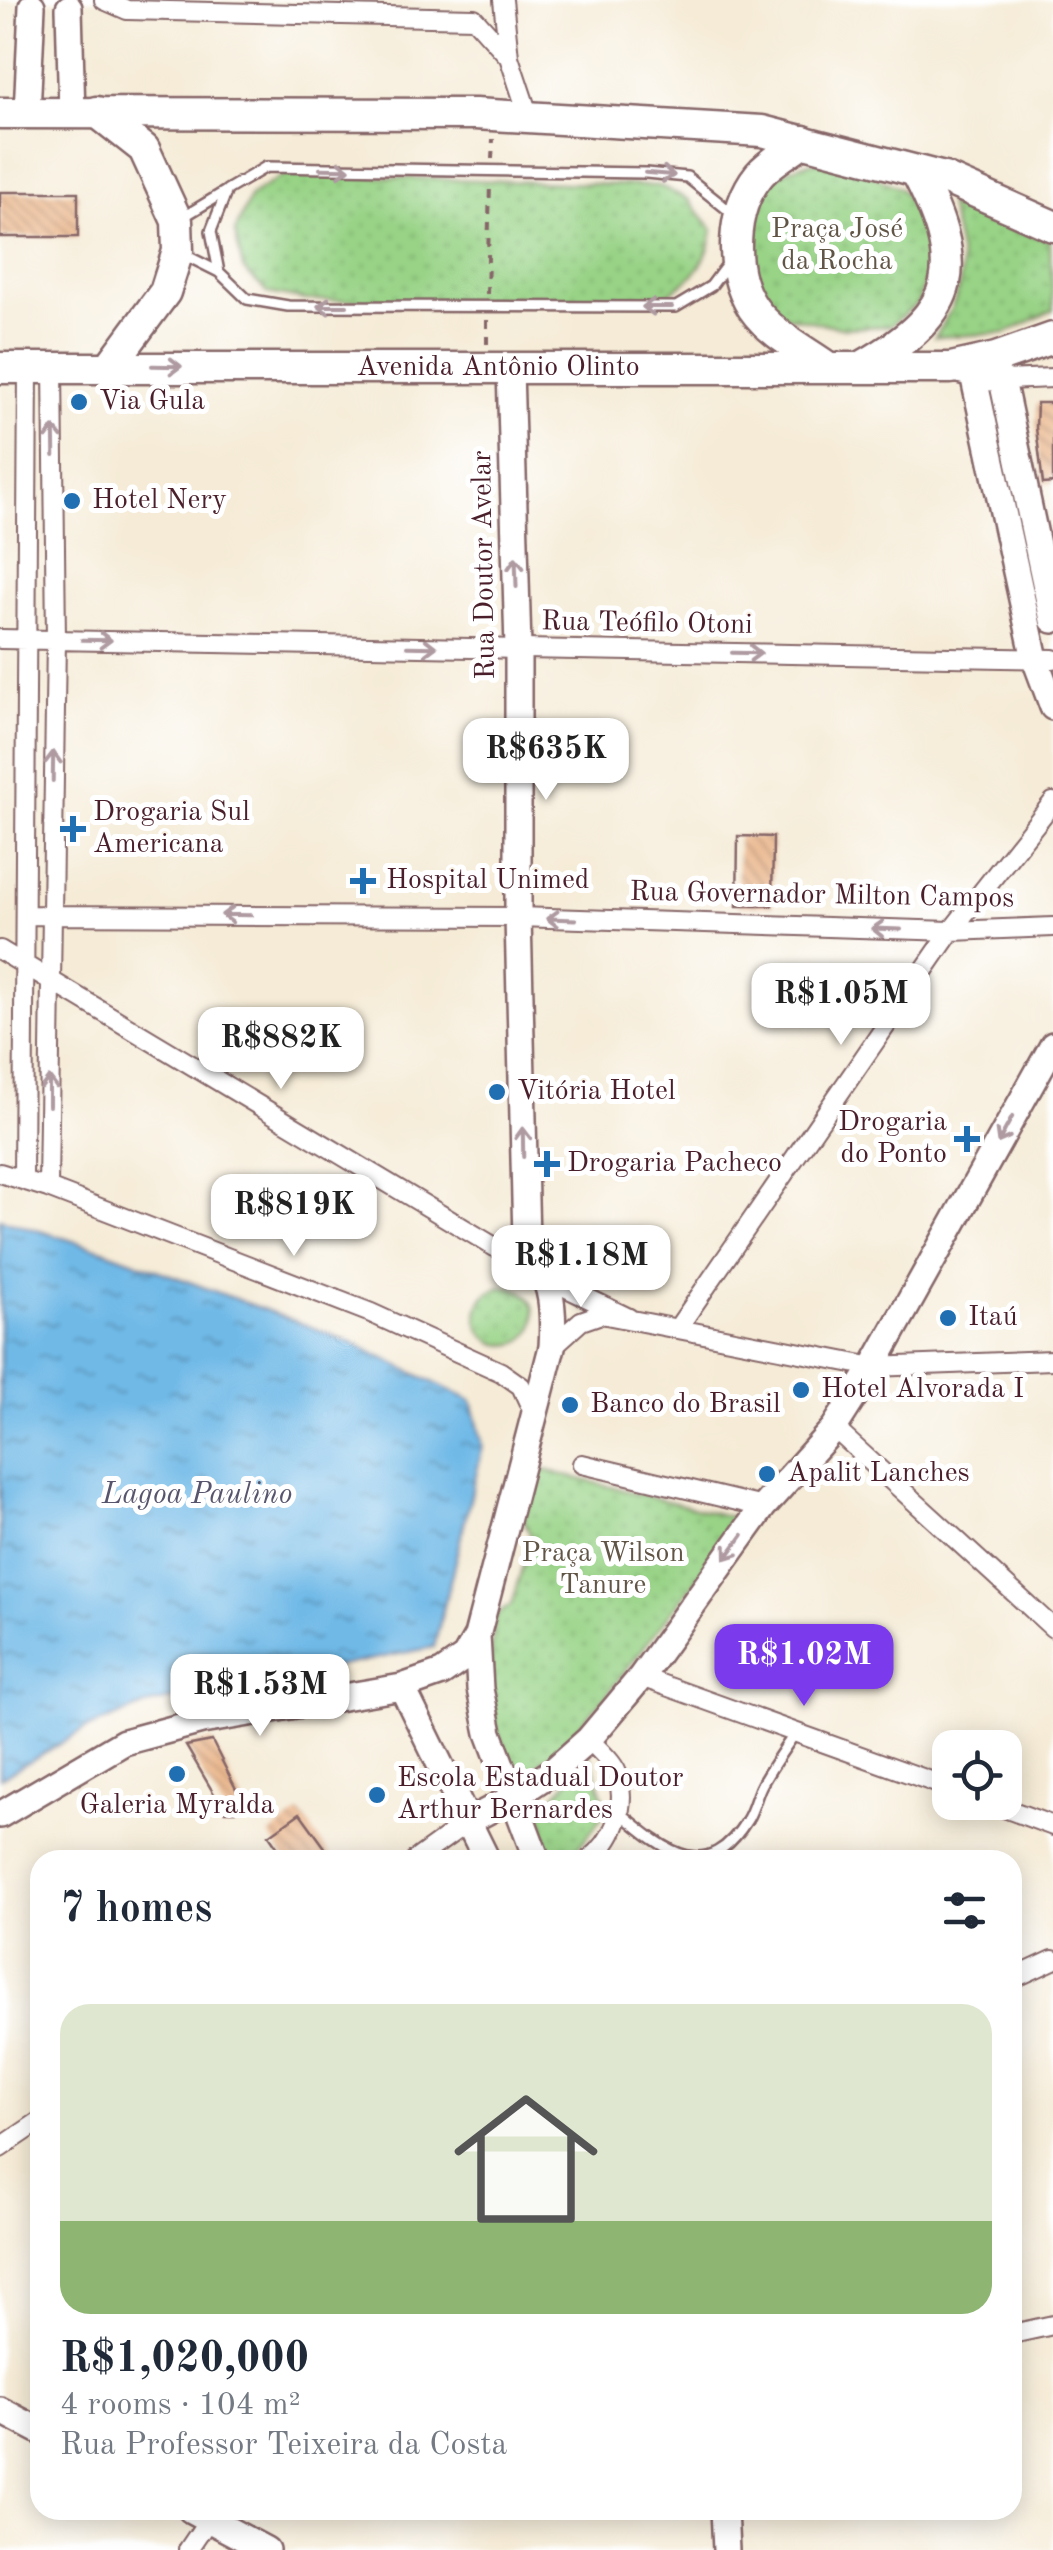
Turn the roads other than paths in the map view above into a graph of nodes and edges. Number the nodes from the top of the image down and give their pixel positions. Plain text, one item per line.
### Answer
1 (104, 0) edge
2 (503, 0) edge
3 (28, 3) edge
4 (76, 4) edge
5 (509, 57) junction
6 (13, 113) edge
7 (85, 113) junction
8 (529, 118) junction
9 (803, 142) junction
10 (916, 171) junction
11 (227, 190) junction
12 (1053, 226) edge
13 (177, 236) junction
14 (736, 242) junction
15 (219, 272) junction
16 (1053, 338) edge
17 (110, 365) junction
18 (826, 366) junction
19 (862, 367) junction
20 (27, 368) edge
21 (498, 369) junction
22 (980, 370) junction
23 (1053, 378) edge
24 (1053, 620) edge
25 (0, 639) edge
26 (26, 639) junction
27 (56, 640) junction
28 (518, 648) junction
29 (1044, 659) edge
30 (1053, 706) edge
31 (1053, 802) edge
32 (50, 913) junction
33 (25, 914) junction
34 (518, 917) junction
35 (1053, 926) edge
36 (951, 930) junction
37 (0, 950) edge
38 (24, 965) junction
39 (50, 980) junction
40 (1053, 1044) edge
41 (0, 1173) edge
42 (23, 1180) junction
43 (48, 1188) junction
44 (550, 1280) junction
45 (629, 1318) junction
46 (677, 1329) junction
47 (552, 1348) junction
48 (1053, 1360) edge
49 (872, 1367) junction
50 (534, 1414) junction
51 (834, 1428) junction
52 (582, 1464) dead end
53 (764, 1507) junction
54 (1053, 1628) edge
55 (477, 1636) junction
56 (640, 1677) junction
57 (402, 1687) junction
58 (796, 1732) junction
59 (590, 1739) junction
60 (932, 1781) edge
61 (514, 1797) junction
62 (0, 1814) edge
63 (622, 1814) junction
64 (1022, 1815) edge
65 (469, 1820) junction
66 (1053, 1826) edge
67 (428, 1850) edge
68 (482, 1850) edge
69 (534, 1850) edge
70 (600, 1850) edge
71 (671, 1850) edge
72 (720, 1850) edge
73 (1053, 1960) edge
74 (1022, 1975) edge
75 (30, 2127) edge
76 (0, 2148) edge
77 (1053, 2325) edge
78 (1022, 2332) edge
79 (0, 2410) edge
80 (30, 2426) edge
81 (202, 2520) edge
82 (217, 2520) edge
83 (724, 2520) edge
84 (188, 2550) edge
85 (266, 2550) edge
86 (726, 2550) edge

1 - 5 street
2 - 5 street
3 - 4 main road
3 - 6 main road
4 - 7 main road
5 - 8 street
6 - 7 main road
7 - 8 main road
7 - 13 main road
8 - 9 main road
9 - 10 main road
9 - 14 main road
10 - 12 main road
10 - 19 main road
11 - 13 lane
11 -> 14 lane
11 - 15 lane
13 - 15 lane
13 - 17 main road
14 -> 15 lane
14 - 18 main road
16 - 22 main road
17 - 20 main road, Avenida Antônio Olinto
17 -> 21 main road, Avenida Antônio Olinto
18 - 19 main road, Avenida Antônio Olinto
18 - 21 main road, Avenida Antônio Olinto
19 - 22 main road, Avenida Antônio Olinto
20 - 26 street
27 -> 20 street
28 -> 21 main road, Rua Doutor Avelar
22 - 23 street, Avenida Antônio Olinto
22 - 24 main road
22 - 29 main road
25 - 26 street, Rua Teófilo Otoni
26 - 27 street, Rua Teófilo Otoni
26 - 33 street
27 -> 28 street, Rua Teófilo Otoni
32 -> 27 street
28 -> 29 street, Rua Teófilo Otoni
28 - 34 main road, Rua Doutor Avelar
29 - 30 main road
31 - 36 street
32 - 33 street, Rua Governador Milton Campos
34 -> 32 street, Rua Governador Milton Campos
32 - 39 street
33 - 38 street
36 -> 34 street, Rua Governador Milton Campos
44 -> 34 main road, Rua Doutor Avelar
35 - 36 street, Rua Governador Milton Campos
36 - 46 street
37 - 38 street
38 - 39 street
38 - 42 street
43 -> 39 street
39 - 44 street
40 -> 49 main road
41 - 42 street
42 - 43 street
43 - 50 street
44 - 45 street
44 - 47 main road
45 - 46 street
45 - 47 street
46 - 49 street
47 - 50 main road
48 - 49 street
49 - 51 main road
50 - 55 main road
51 - 53 main road
51 - 54 street
52 - 53 street
53 -> 56 main road
55 - 57 main road
55 - 61 main road
56 - 58 street
56 - 59 main road
57 - 62 main road
57 - 65 main road
58 - 60 street
58 - 72 lane
59 - 61 main road
59 - 63 street
61 - 65 main road
61 - 69 main road
63 - 70 street
63 - 71 lane
64 - 66 street
65 - 67 street
65 - 68 main road
73 - 74 street
75 - 76 street
77 - 78 street
79 - 80 main road
81 - 84 street
82 - 85 main road
83 - 86 main road

